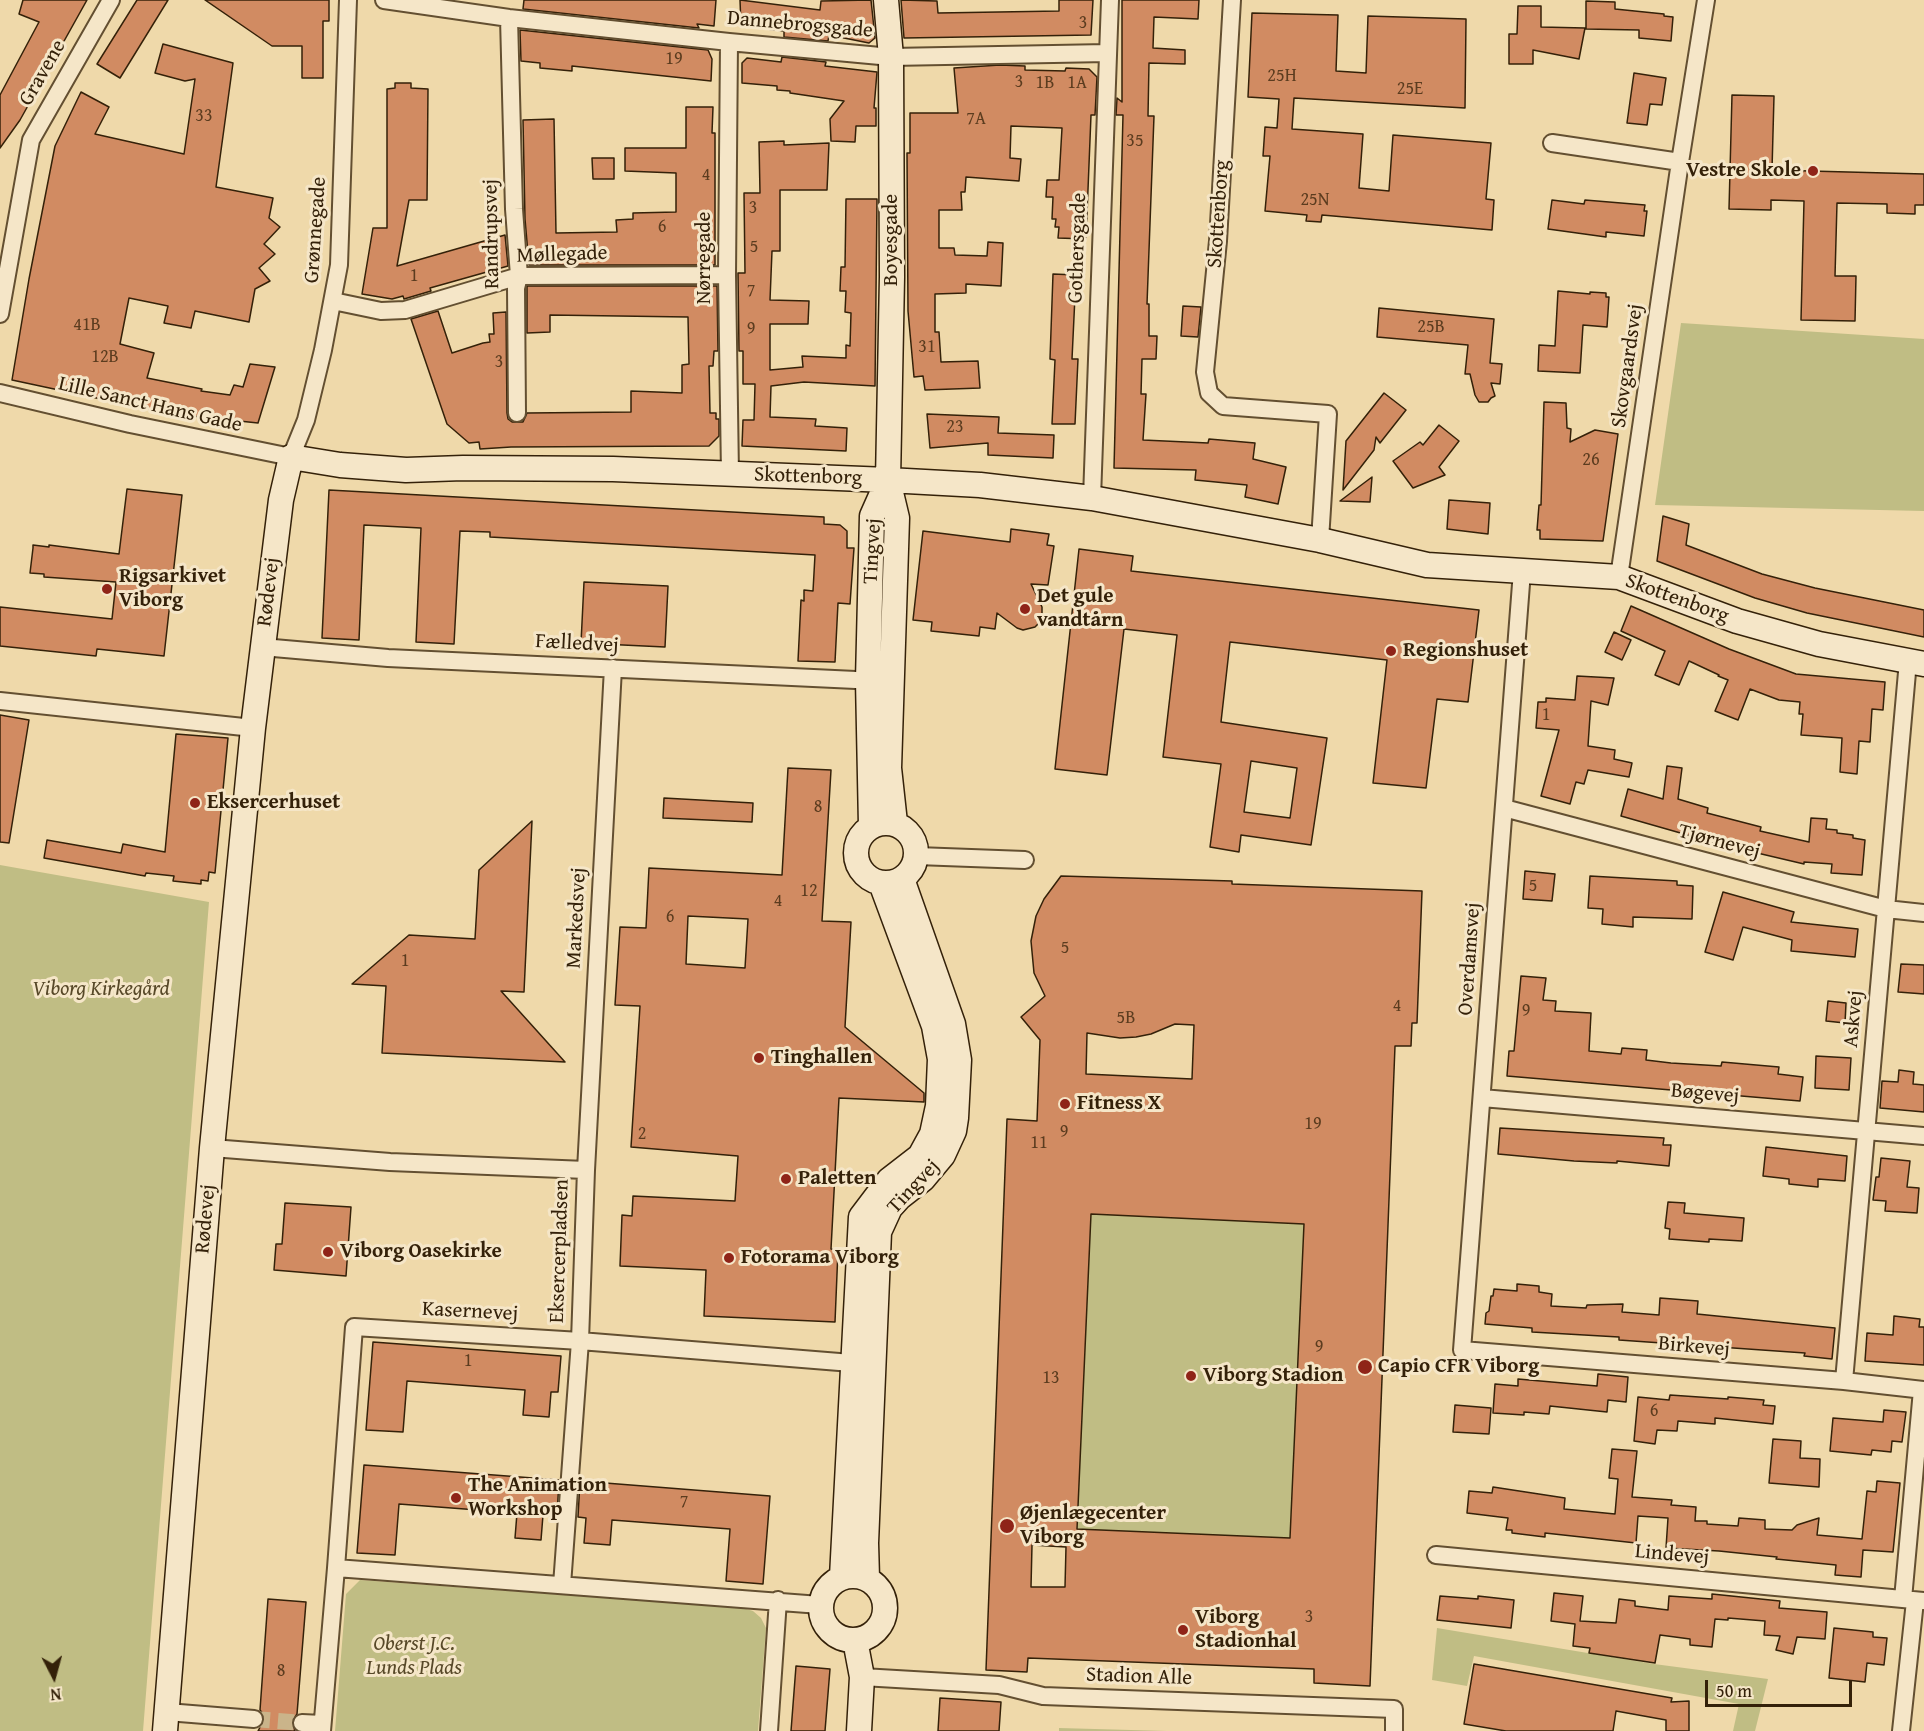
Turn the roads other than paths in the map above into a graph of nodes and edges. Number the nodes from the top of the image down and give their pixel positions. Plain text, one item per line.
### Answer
1 (111, 0) edge
2 (348, 0) edge
3 (384, 0) edge
4 (886, 0) edge
5 (1110, 0) edge
6 (1232, 0) edge
7 (1706, 0) edge
8 (509, 18) junction
9 (729, 42) junction
10 (1107, 53) junction
11 (891, 57) junction
12 (1552, 143) dead end
13 (1680, 162) junction
14 (727, 274) junction
15 (519, 276) junction
16 (333, 301) junction
17 (0, 314) edge
18 (0, 393) edge
19 (517, 413) dead end
20 (291, 457) junction
21 (730, 474) junction
22 (888, 480) junction
23 (1092, 498) junction
24 (1320, 540) junction
25 (1522, 571) junction
26 (1619, 577) junction
27 (262, 646) junction
28 (1916, 663) edge
29 (614, 668) junction
30 (879, 681) junction
31 (0, 701) edge
32 (253, 728) junction
33 (1503, 808) junction
34 (896, 824) junction
35 (871, 826) junction
36 (917, 856) junction
37 (1025, 860) dead end
38 (891, 881) junction
39 (1886, 909) junction
40 (1924, 912) edge
41 (1482, 1098) junction
42 (1866, 1131) junction
43 (1924, 1136) edge
44 (212, 1148) junction
45 (586, 1170) junction
46 (580, 1341) junction
47 (1462, 1350) joint
48 (863, 1364) junction
49 (1844, 1381) junction
50 (1923, 1390) edge
51 (1436, 1555) dead end
52 (336, 1568) junction
53 (842, 1577) junction
54 (867, 1578) junction
55 (561, 1585) junction
56 (778, 1600) junction
57 (1914, 1600) edge
58 (820, 1605) junction
59 (855, 1640) junction
60 (862, 1677) junction
61 (254, 1719) tunnel mouth
62 (166, 1721) edge
63 (302, 1723) tunnel mouth
64 (322, 1727) edge
65 (769, 1731) edge
66 (859, 1731) edge
67 (1394, 1731) edge
68 (1900, 1731) edge

1 - 17 street, Gravene
2 - 16 street, Grønnegade
3 - 8 street, Dannebrogsgade
4 - 11 street, Boyesgade
5 - 10 street, Gothersgade
6 - 24 street, Skottenborg
7 - 13 street, Skovgaardsvej
8 - 9 street, Dannebrogsgade
8 - 15 street, Randrupsvej
9 - 11 street, Dannebrogsgade
9 - 14 street, Nørregade
10 - 11 street, Dannebrogsgade
10 - 23 street, Gothersgade
11 - 22 street, Boyesgade
12 - 13 street
13 - 26 street, Skovgaardsvej
14 - 15 street, Møllegade
14 - 21 street, Nørregade
15 - 16 street, Møllegade
15 - 19 street, Randrupsvej
16 - 20 street, Grønnegade
18 - 20 street, Lille Sanct Hans Gade
20 - 21 street, Skottenborg
20 - 27 street, Rødevej
21 - 22 street, Skottenborg
22 - 23 street, Skottenborg
22 - 30 street, Tingvej
23 - 24 street, Skottenborg
24 - 25 street, Skottenborg
25 - 26 street, Skottenborg
25 - 33 street, Overdamsvej
26 - 28 street, Skottenborg
27 - 29 street, Fælledvej
27 - 32 street, Rødevej
28 - 39 street, Askvej
29 - 30 street, Fælledvej
29 - 45 street, Markedsvej
30 - 34 street, Tingvej
30 - 35 street, Tingvej
31 - 32 street
32 - 44 street, Rødevej
33 - 39 street, Tjørnevej
33 - 41 street, Overdamsvej
34 - 35 street
34 - 36 street
35 - 38 street
36 - 37 street
36 - 38 street
38 - 48 street, Tingvej
39 - 40 street, Tjørnevej
39 - 42 street, Askvej
41 - 42 street, Bøgevej
41 - 47 street, Overdamsvej
42 - 43 street, Bøgevej
42 - 49 street, Askvej
44 - 45 street, Eksercerpladsen
44 - 62 street, Rødevej
45 - 46 street, Eksercerpladsen
46 - 48 street, Eksercerpladsen
46 - 52 street, Kasernevej
46 - 55 street
47 - 49 street, Birkevej
48 - 53 street, Tingvej
48 - 54 street, Tingvej
49 - 50 street, Birkevej
50 - 57 street, Birkevej
51 - 57 street, Lindevej
52 - 55 street
52 - 64 street, Kasernevej
53 - 54 street
53 - 58 street
54 - 59 street
55 - 56 street
56 - 58 street
56 - 65 street
57 - 68 street
58 - 59 street
59 - 60 street
60 - 66 street
60 - 67 street, Stadion Alle
61 - 62 street, Rødevej
63 - 64 street

